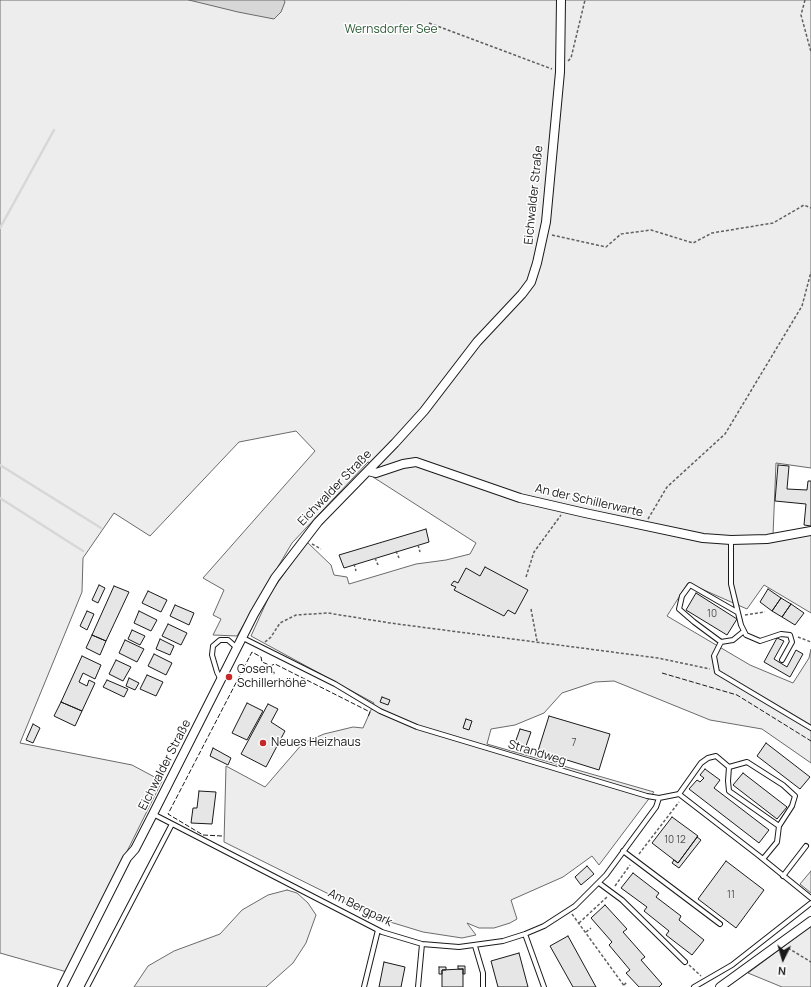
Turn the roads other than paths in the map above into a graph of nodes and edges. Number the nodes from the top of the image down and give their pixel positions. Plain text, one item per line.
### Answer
1 (562, 0) edge
2 (368, 471) junction
3 (811, 531) edge
4 (731, 540) junction
5 (738, 614) junction
6 (744, 631) junction
7 (243, 638) junction
8 (721, 642) junction
9 (238, 648) junction
10 (782, 660) dead end
11 (221, 681) junction
12 (811, 728) edge
13 (728, 767) junction
14 (679, 794) junction
15 (659, 798) junction
16 (153, 814) junction
17 (172, 824) junction
18 (779, 826) junction
19 (806, 846) dead end
20 (624, 851) junction
21 (763, 859) junction
22 (783, 876) junction
23 (599, 883) junction
24 (811, 898) edge
25 (811, 903) edge
26 (811, 921) edge
27 (720, 924) dead end
28 (378, 930) junction
29 (524, 934) junction
30 (422, 944) junction
31 (476, 946) junction
32 (685, 962) dead end
33 (62, 987) edge
34 (87, 987) edge
35 (364, 987) edge
36 (418, 987) edge
37 (483, 987) edge
38 (544, 987) edge
39 (694, 987) edge
40 (720, 987) edge

1 - 2 street, Eichwalder Straße
2 - 4 street, An der Schillerwarte
2 - 7 street, Eichwalder Straße
3 - 4 street, An der Schillerwarte
4 - 5 lane
5 - 6 lane
5 - 8 lane
6 - 8 lane
6 - 10 lane
7 - 9 street, Eichwalder Straße
7 - 15 lane, Strandweg
8 - 12 lane
9 - 11 street, Eichwalder Straße
9 - 11 lane
11 - 16 street, Eichwalder Straße
13 - 14 lane
13 - 18 lane
13 - 18 lane
14 - 15 lane, Strandweg
14 - 21 lane
15 - 20 lane, Am Bergpark
16 - 17 lane, Am Bergpark
16 - 33 street, Eichwalder Straße
17 - 28 lane, Am Bergpark
17 - 34 lane
18 - 21 lane
19 - 22 lane
20 - 23 lane, Am Bergpark
20 - 27 lane
21 - 22 lane
22 - 24 lane
23 - 29 lane, Am Bergpark
23 - 32 lane
25 - 39 lane
26 - 40 street
28 - 30 lane, Am Bergpark
28 - 35 lane
29 - 31 lane, Am Bergpark
29 - 38 lane
30 - 31 lane, Am Bergpark
30 - 36 lane
31 - 37 lane

